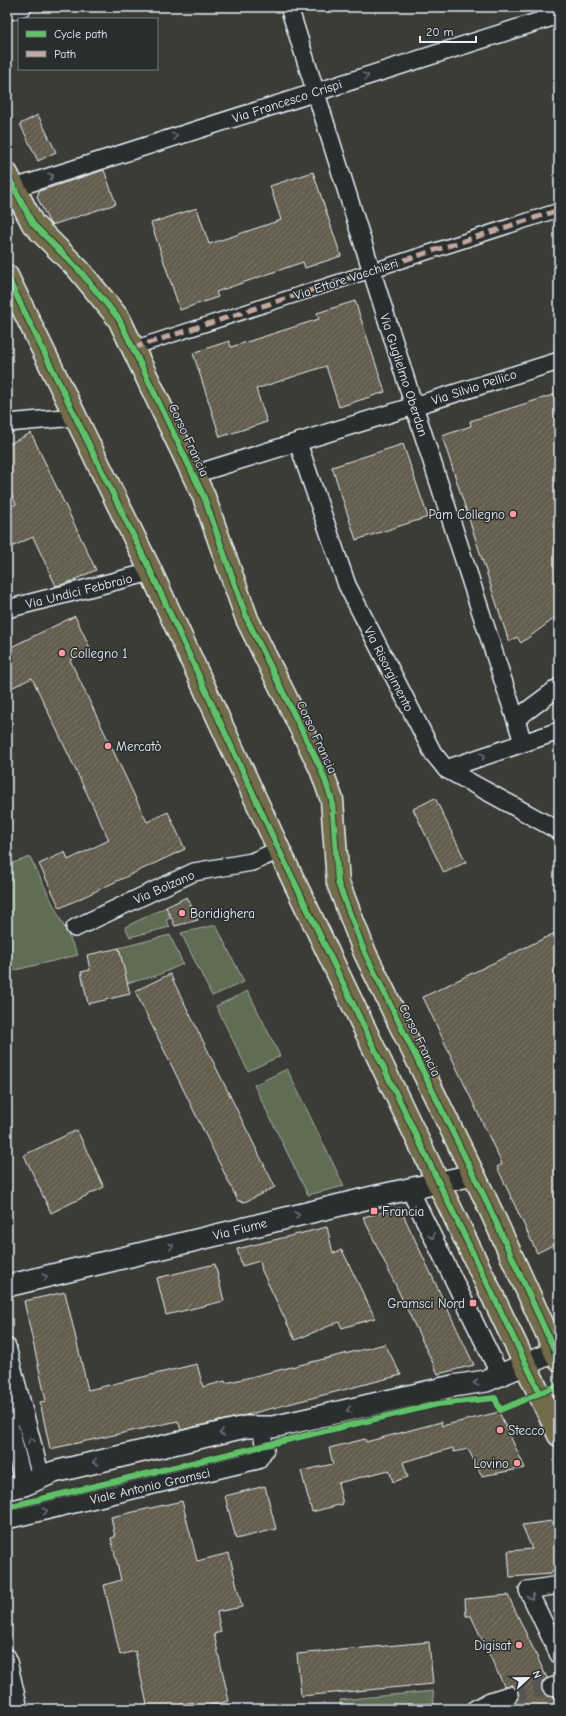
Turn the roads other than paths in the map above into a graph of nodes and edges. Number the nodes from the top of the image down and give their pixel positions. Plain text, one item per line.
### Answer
1 (23, 7) edge
2 (289, 7) edge
3 (7, 12) edge
4 (559, 14) edge
5 (316, 92) junction
6 (11, 181) edge
7 (559, 210) edge
8 (372, 271) junction
9 (7, 276) edge
10 (133, 348) junction
11 (559, 361) edge
12 (414, 406) junction
13 (75, 417) junction
14 (7, 423) edge
15 (298, 443) junction
16 (208, 470) dead end
17 (151, 572) junction
18 (7, 609) edge
19 (559, 687) edge
20 (516, 719) junction
21 (559, 730) edge
22 (523, 742) junction
23 (446, 769) junction
24 (559, 831) edge
25 (279, 850) junction
26 (75, 928) dead end
27 (473, 1175) junction
28 (439, 1182) junction
29 (409, 1188) junction
30 (7, 1286) edge
31 (7, 1347) edge
32 (558, 1353) edge
33 (526, 1364) junction
34 (500, 1376) junction
35 (261, 1427) junction
36 (559, 1434) edge
37 (24, 1484) edge
38 (7, 1520) edge
39 (559, 1586) edge
40 (559, 1655) edge
41 (7, 1656) edge
42 (509, 1695) tunnel mouth
43 (19, 1709) edge
44 (475, 1709) edge

1 - 3 street
2 - 5 street, Via Guglielmo Oberdan
5 -> 4 street, Via Francesco Crispi
6 -> 5 street, Via Francesco Crispi
5 - 8 street, Via Guglielmo Oberdan
6 - 10 main road, Corso Francia
7 - 8 street, Via Ettore Vacchieri
8 - 10 street, Via Ettore Vacchieri
8 - 12 street, Via Guglielmo Oberdan
9 - 13 main road
10 - 27 main road, Corso Francia
11 - 12 street, Via Silvio Pellico
12 - 15 street, Via Silvio Pellico
12 - 20 street, Via Guglielmo Oberdan
13 - 14 street
13 - 17 main road
15 - 16 street, Corso Francia
15 - 23 street, Via Risorgimento
17 - 18 street, Via Undici Febbraio
17 - 25 main road
19 - 20 street
20 - 22 street, Via Guglielmo Oberdan
21 - 22 street
23 -> 22 street
23 - 24 street, Via Risorgimento
25 - 26 street, Via Bolzano
25 - 28 main road
27 - 28 street, Via Fiume
27 - 32 main road, Corso Francia
28 - 29 street, Via Fiume
28 - 33 main road
30 -> 29 street, Via Fiume
29 -> 34 street
31 - 37 street
32 - 33 street
33 - 34 street
33 - 36 main road
34 -> 35 street
35 -> 37 street
38 -> 35 street, Viale Antonio Gramsci
39 -> 40 street
41 - 43 street
42 - 44 street

